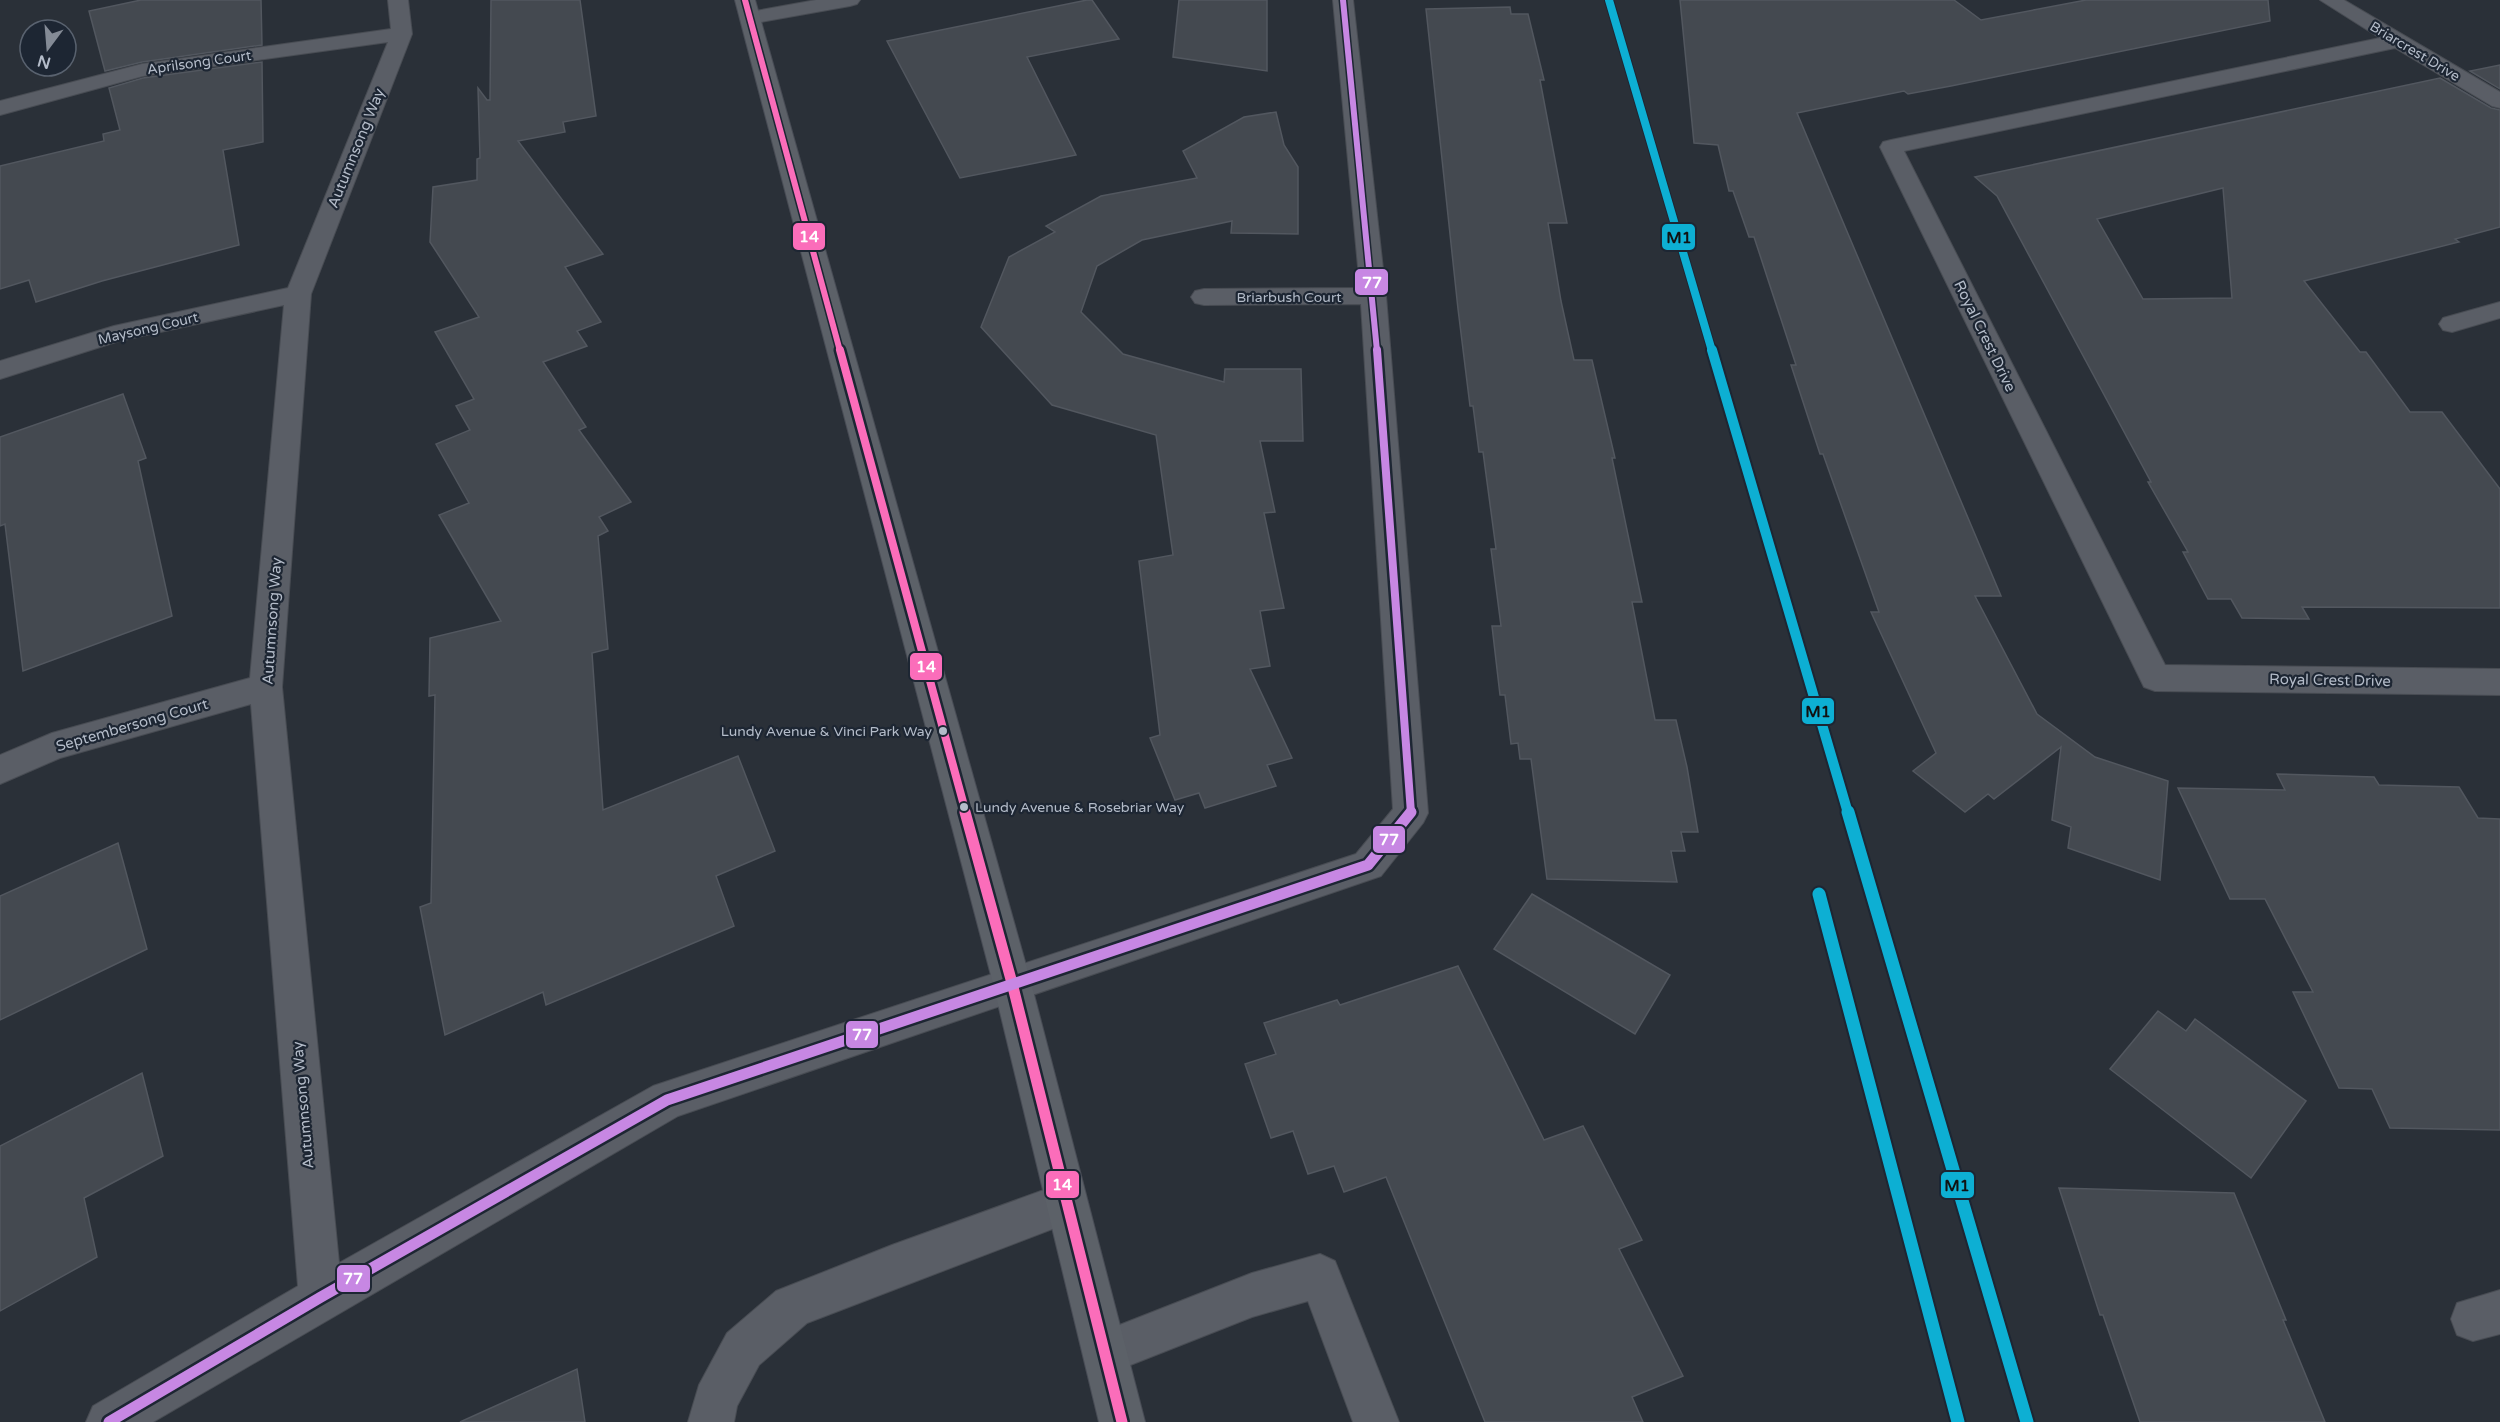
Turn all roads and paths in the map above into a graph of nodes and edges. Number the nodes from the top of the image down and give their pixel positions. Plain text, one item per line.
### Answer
1 (398, 0) edge
2 (850, 0) edge
3 (1343, 0) edge
4 (2330, 0) edge
5 (748, 9) edge
6 (402, 34) junction
7 (2397, 40) junction
8 (2500, 101) edge
9 (0, 108) edge
10 (298, 294) junction
11 (1373, 296) junction
12 (1204, 297) dead end
13 (2500, 310) edge
14 (2452, 324) dead end
15 (0, 370) edge
16 (2500, 682) edge
17 (266, 687) junction
18 (0, 770) edge
19 (1012, 983) junction
20 (1066, 1203) junction
21 (321, 1297) junction
22 (1105, 1353) junction
23 (109, 1422) edge
24 (711, 1422) edge
25 (1122, 1422) edge
26 (1377, 1422) edge

1 - 6 street, Autumnsong Way
2 - 5 street
3 - 11 street
4 - 7 street, Briarcrest Drive
5 - 19 main road
6 - 9 street, Aprilsong Court
6 - 10 street, Autumnsong Way
7 - 8 street, Briarcrest Drive
7 - 16 street, Royal Crest Drive
10 - 15 street, Maysong Court
10 - 17 street, Autumnsong Way
11 - 12 street, Briarbush Court
11 - 19 street
13 - 14 street
17 - 18 street, Septembersong Court
17 - 21 street, Autumnsong Way
19 - 20 main road
19 - 21 street
20 - 22 main road
20 - 24 street
21 - 23 street
22 - 25 main road
22 - 26 street

